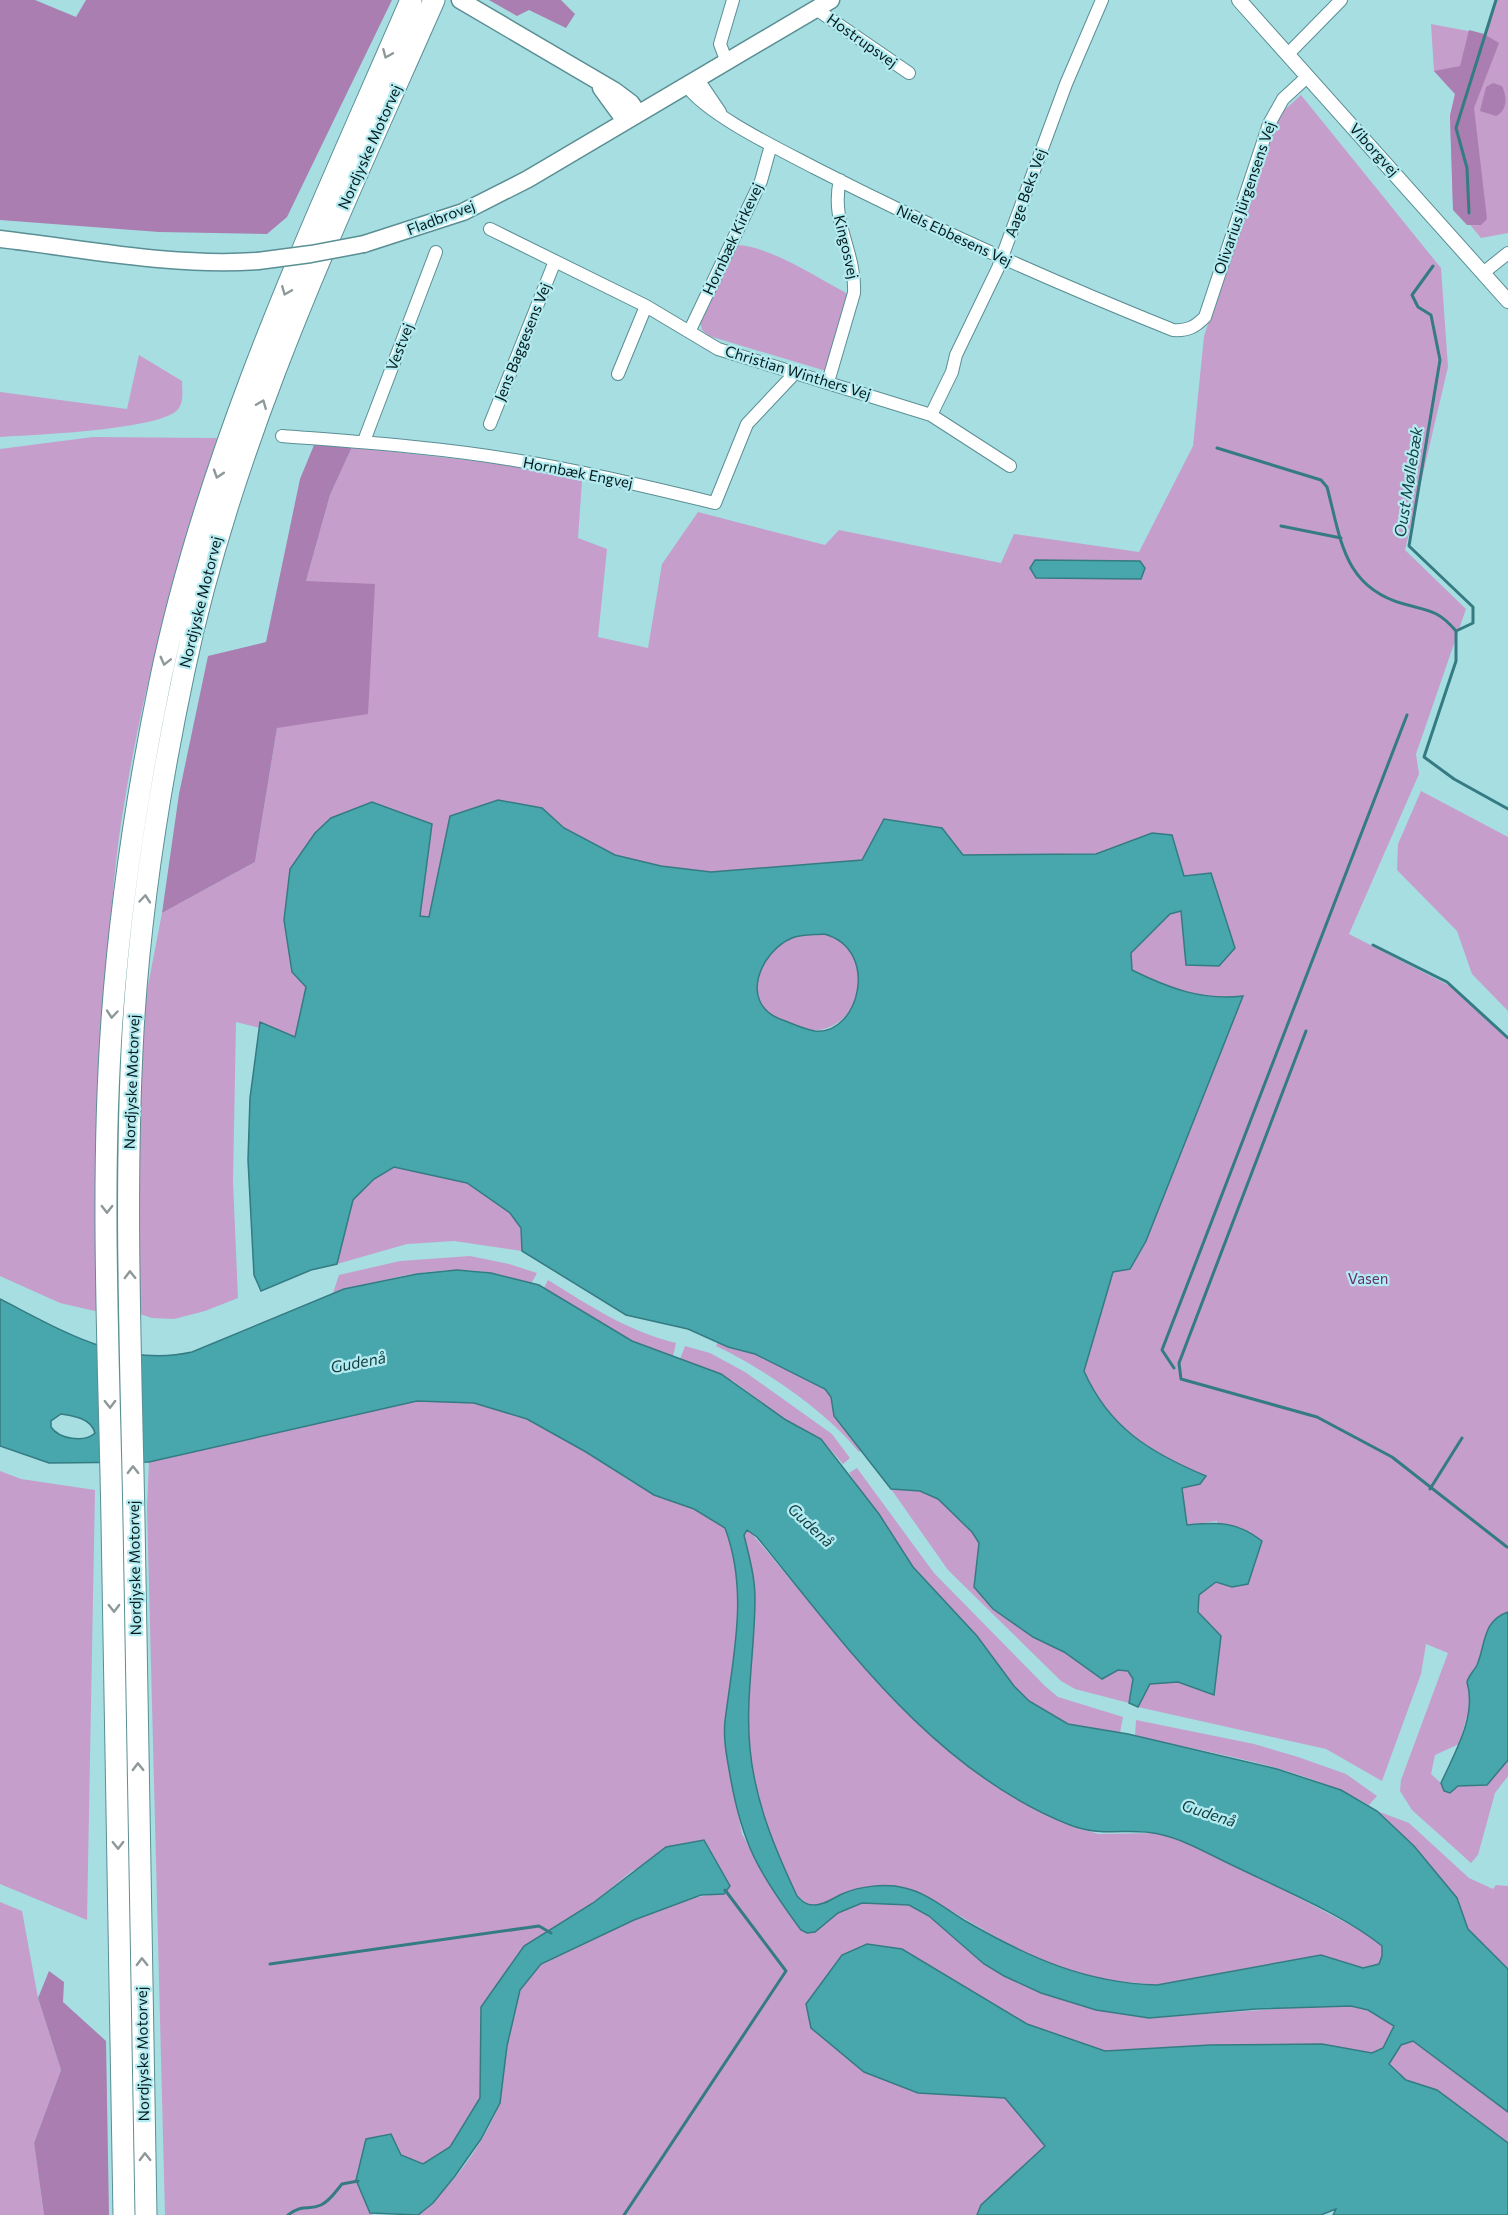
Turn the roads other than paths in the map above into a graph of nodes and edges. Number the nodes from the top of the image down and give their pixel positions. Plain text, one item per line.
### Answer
1 (411, 0) edge
2 (733, 0) edge
3 (831, 0) edge
4 (1102, 0) edge
5 (1239, 0) edge
6 (1341, 0) edge
7 (433, 3) edge
8 (465, 3) edge
9 (816, 9) junction
10 (1288, 54) junction
11 (726, 60) junction
12 (909, 73) dead end
13 (1308, 75) junction
14 (692, 81) junction
15 (632, 117) junction
16 (771, 145) junction
17 (840, 180) junction
18 (490, 229) dead end
19 (0, 239) edge
20 (436, 252) dead end
21 (1508, 253) edge
22 (1002, 259) junction
23 (555, 261) junction
24 (1484, 273) junction
25 (1508, 302) edge
26 (646, 306) junction
27 (1195, 327) joint
28 (690, 330) junction
29 (796, 372) junction
30 (618, 374) dead end
31 (828, 382) junction
32 (931, 415) junction
33 (490, 424) dead end
34 (282, 436) dead end
35 (364, 441) junction
36 (1010, 466) dead end
37 (120, 2000) junction
38 (117, 2215) edge
39 (124, 2215) edge
40 (146, 2215) edge

1 -> 37 highway, Nordjyske Motorvej
2 - 11 street
3 - 9 main road, Fladbrovej
4 - 22 street, Aage Beks Vej
5 - 10 street, Viborgvej
6 - 10 street
40 -> 7 highway, Nordjyske Motorvej
8 - 15 main road
9 - 11 main road, Fladbrovej
9 - 12 street, Hostrupsvej
10 - 13 street, Viborgvej
11 - 14 main road, Fladbrovej
13 - 24 street, Viborgvej
13 - 27 street, Olivarius Jürgensens Vej
14 - 15 main road, Fladbrovej
14 - 16 street, Niels Ebbesens Vej
15 - 19 main road, Fladbrovej, bridge
16 - 17 street, Niels Ebbesens Vej
16 - 28 street, Hornbæk Kirkevej
17 - 22 street, Niels Ebbesens Vej
17 - 31 street, Kingosvej
18 - 23 street, Christian Winthers Vej
20 - 35 street, Vestvej
21 - 24 street
22 - 27 street, Niels Ebbesens Vej
22 - 32 street, Aage Beks Vej
23 - 26 street, Christian Winthers Vej
23 - 33 street, Jens Baggesens Vej
24 - 25 street, Viborgvej
26 - 28 street, Christian Winthers Vej
26 - 30 street
28 - 29 street, Christian Winthers Vej
29 - 31 street, Christian Winthers Vej
29 - 35 street, Hornbæk Engvej
31 - 32 street, Christian Winthers Vej
32 - 36 street, Christian Winthers Vej
34 - 35 street, Hornbæk Engvej
37 - 38 highway
37 - 39 highway, Nordjyske Motorvej

